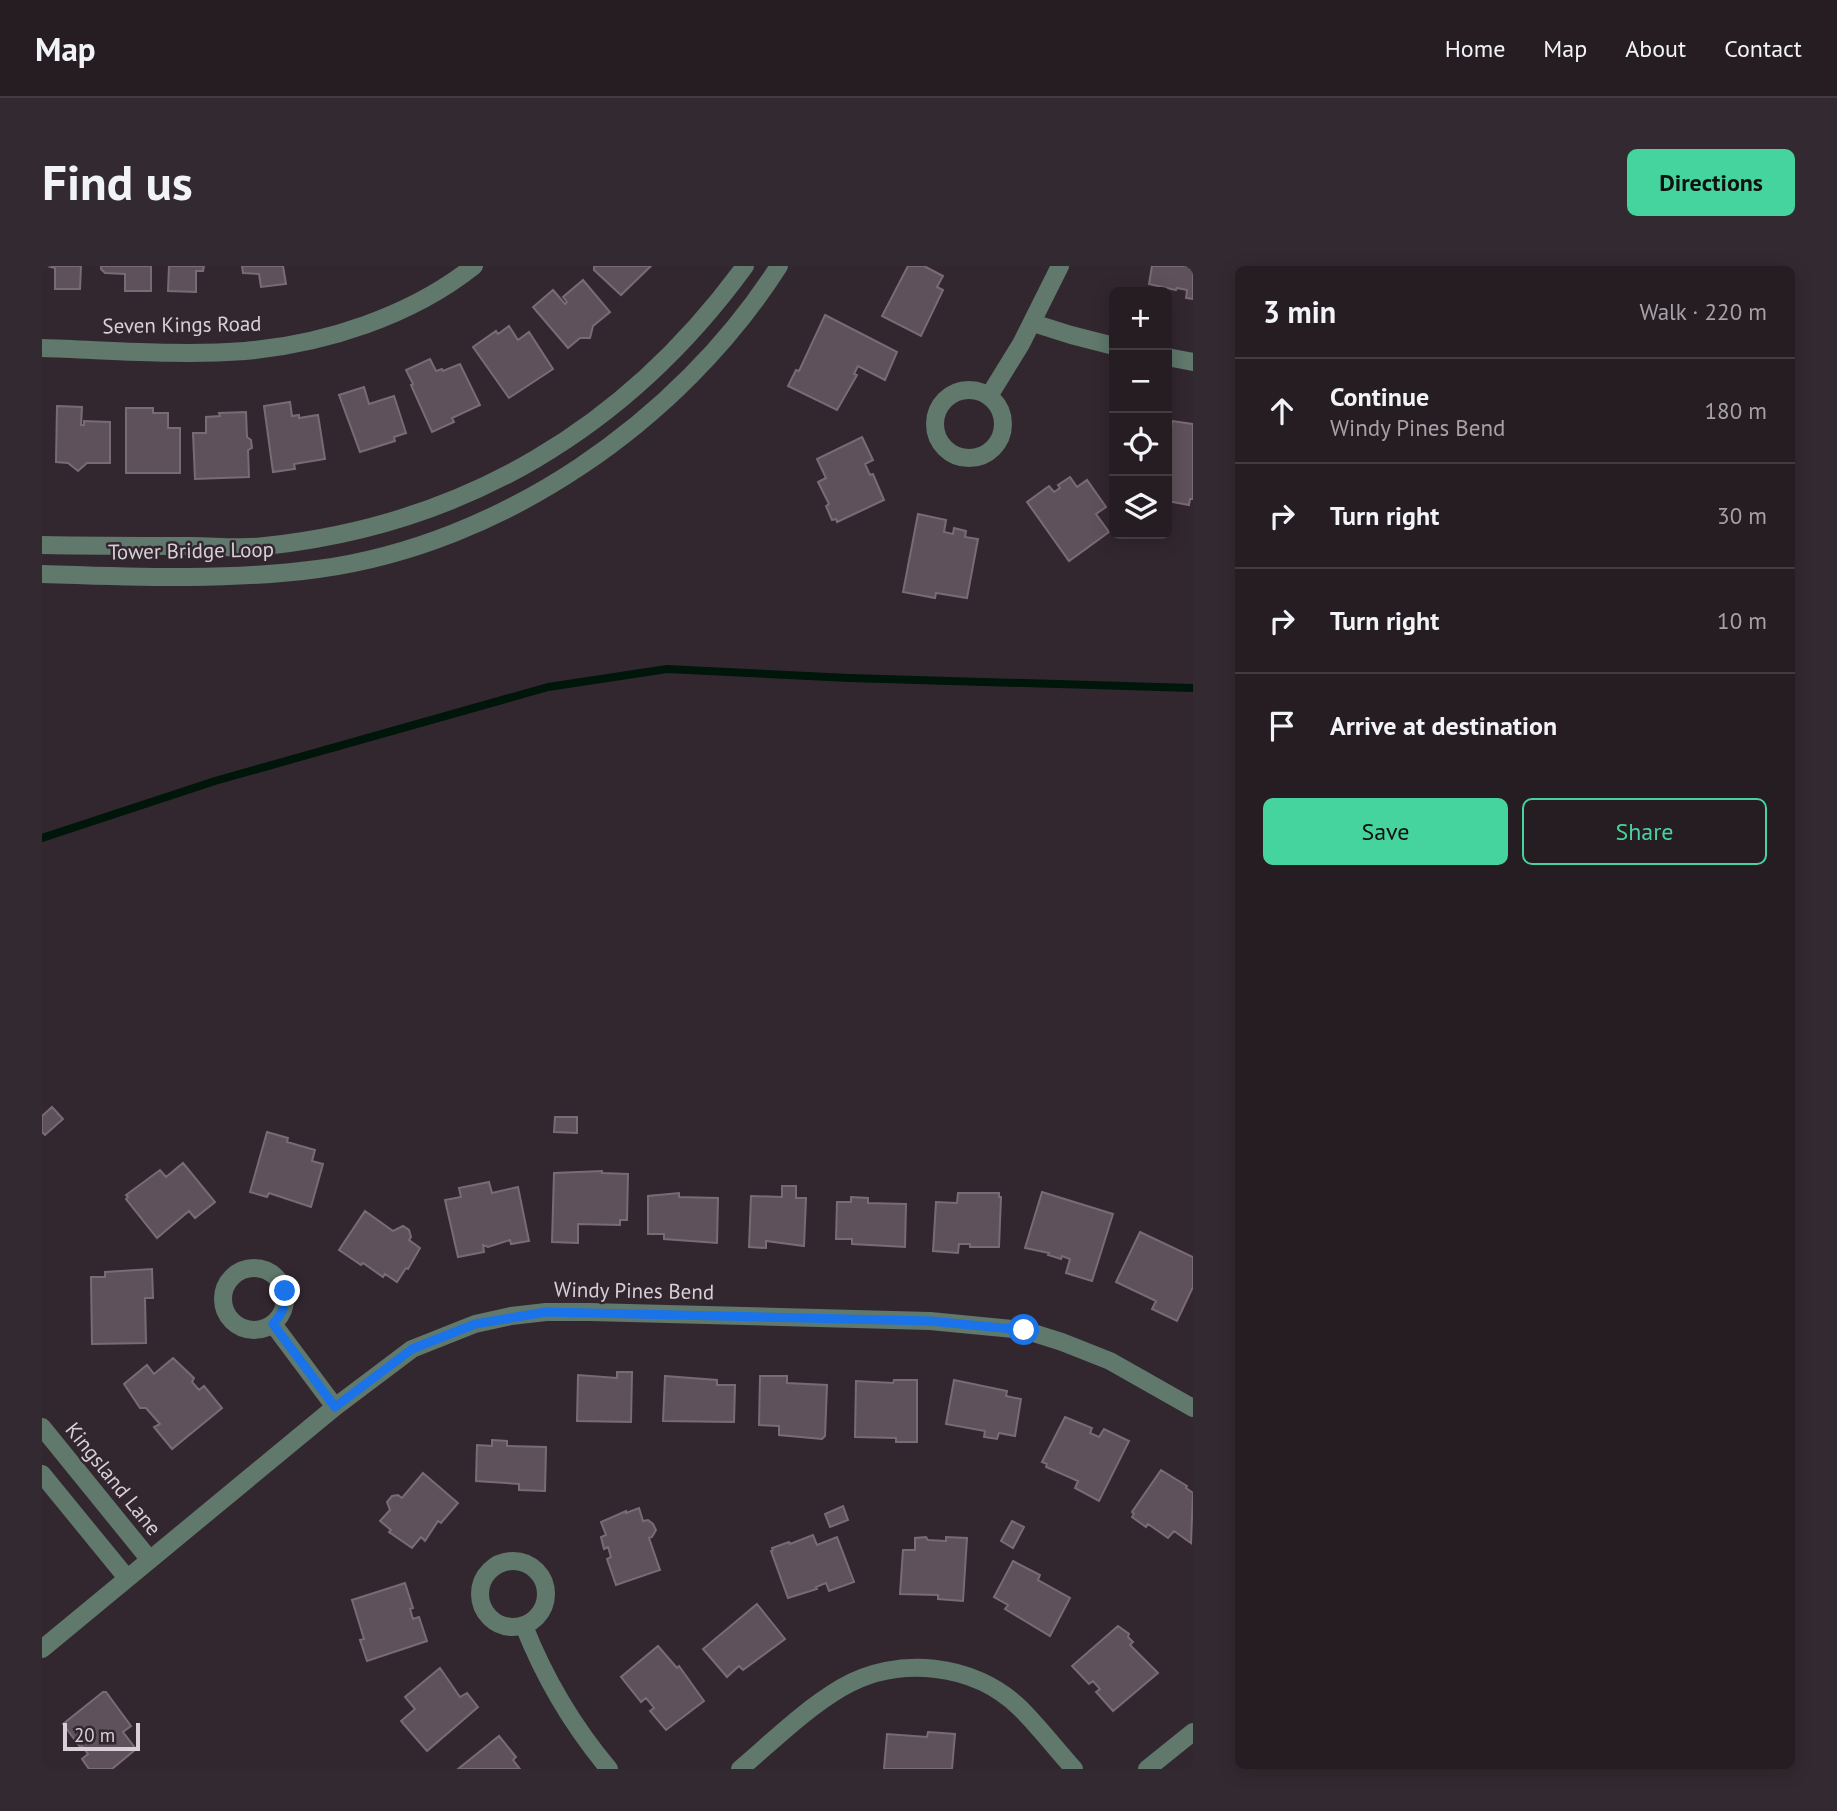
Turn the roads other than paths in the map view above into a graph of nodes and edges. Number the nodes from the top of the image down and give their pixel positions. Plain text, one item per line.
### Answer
1 (474, 266) edge
2 (745, 266) edge
3 (779, 266) edge
4 (1060, 266) edge
5 (1032, 323) junction
6 (1109, 345) edge
7 (42, 348) edge
8 (1172, 358) edge
9 (1193, 362) edge
10 (989, 396) dead end
11 (42, 545) edge
12 (42, 574) edge
13 (273, 1324) dead end
14 (335, 1407) junction
15 (1193, 1408) edge
16 (42, 1427) edge
17 (42, 1474) edge
18 (149, 1559) junction
19 (127, 1577) junction
20 (524, 1626) dead end
21 (42, 1649) edge
22 (1193, 1732) edge
23 (609, 1769) edge
24 (740, 1769) edge
25 (1074, 1769) edge
26 (1147, 1769) edge

1 - 7 street, Seven Kings Road
2 - 11 street, Tower Bridge Loop
3 - 12 street, Tower Bridge Loop
4 - 5 street
5 - 6 street
5 - 10 street
8 - 9 street
13 - 14 street
14 - 15 street, Windy Pines Bend
14 - 18 street, Windy Pines Bend
16 - 18 street, Kingsland Lane
17 - 19 street
18 - 19 street, Windy Pines Bend
19 - 21 street, Windy Pines Bend
20 - 23 street
22 - 26 street
24 - 25 street

